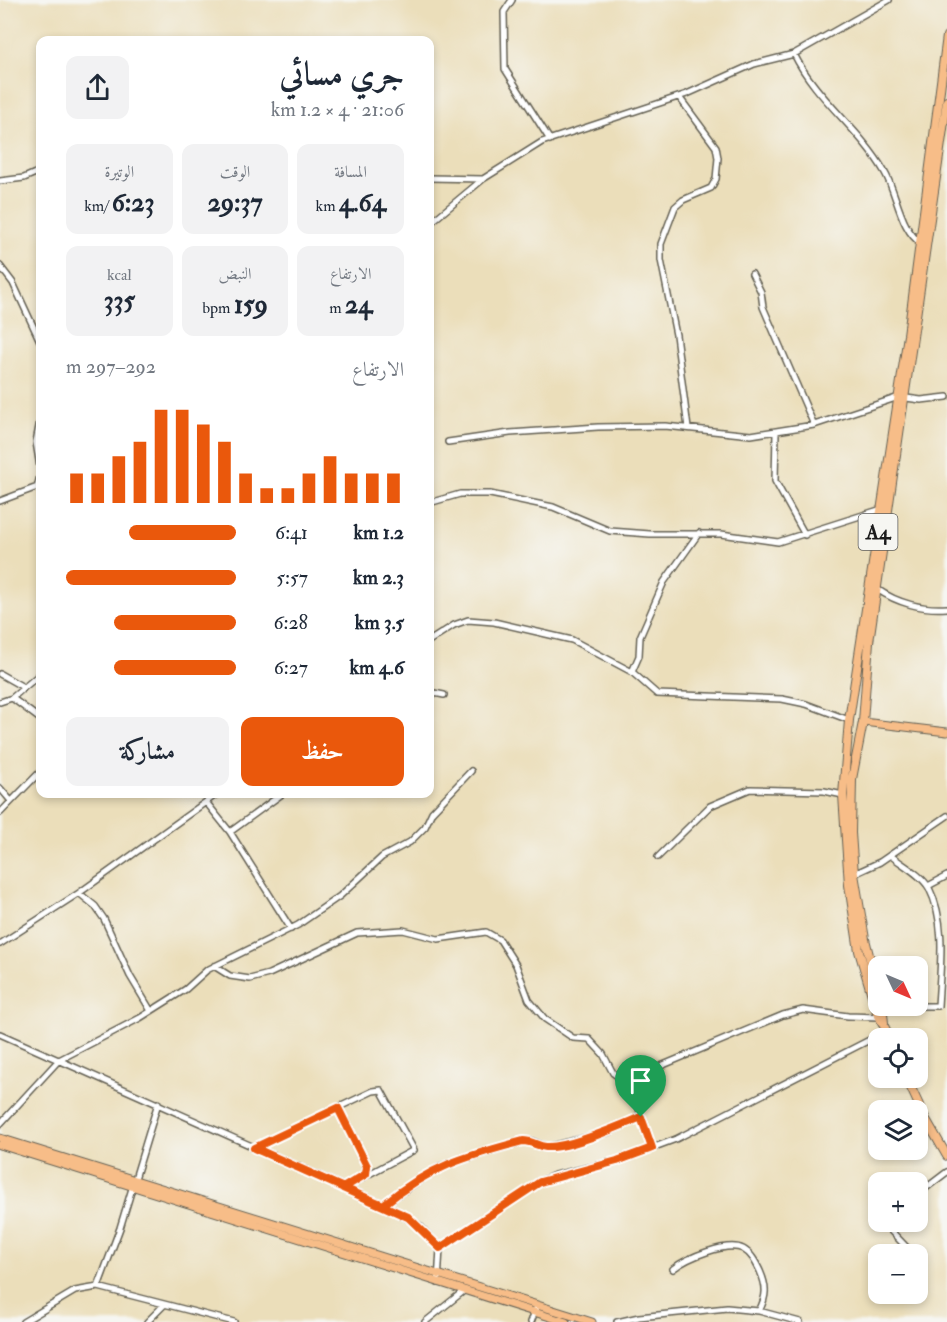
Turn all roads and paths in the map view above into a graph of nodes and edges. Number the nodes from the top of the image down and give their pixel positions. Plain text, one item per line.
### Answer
1 (512, 0) edge
2 (889, 0) edge
3 (947, 36) edge
4 (794, 54) junction
5 (946, 56) edge
6 (679, 97) junction
7 (947, 101) edge
8 (940, 126) junction
9 (550, 140) junction
10 (36, 173) edge
11 (434, 178) edge
12 (483, 179) junction
13 (0, 181) edge
14 (434, 221) edge
15 (923, 244) junction
16 (0, 266) edge
17 (752, 274) dead end
18 (36, 332) edge
19 (947, 397) edge
20 (902, 398) junction
21 (814, 425) junction
22 (688, 428) junction
23 (776, 433) junction
24 (448, 442) dead end
25 (36, 488) edge
26 (0, 501) edge
27 (434, 502) edge
28 (882, 510) junction
29 (699, 533) junction
30 (805, 535) junction
31 (873, 589) junction
32 (947, 608) edge
33 (434, 638) edge
34 (865, 642) junction
35 (632, 672) junction
36 (0, 674) edge
37 (36, 677) edge
38 (23, 687) junction
39 (434, 693) edge
40 (444, 695) dead end
41 (12, 698) junction
42 (853, 701) junction
43 (0, 702) edge
44 (864, 703) junction
45 (36, 715) edge
46 (849, 720) junction
47 (863, 722) junction
48 (947, 732) edge
49 (848, 734) junction
50 (860, 736) junction
51 (471, 771) dead end
52 (36, 776) edge
53 (849, 778) junction
54 (0, 788) edge
55 (843, 795) junction
56 (208, 798) edge
57 (277, 798) edge
58 (12, 801) junction
59 (0, 813) edge
60 (947, 816) edge
61 (941, 820) junction
62 (947, 826) edge
63 (230, 832) junction
64 (890, 855) junction
65 (658, 857) dead end
66 (854, 874) junction
67 (947, 876) edge
68 (928, 886) junction
69 (79, 893) junction
70 (291, 929) junction
71 (0, 944) edge
72 (945, 949) edge
73 (869, 956) edge
74 (214, 966) junction
75 (868, 969) edge
76 (928, 1006) edge
77 (938, 1006) junction
78 (947, 1007) edge
79 (151, 1011) junction
80 (885, 1025) edge
81 (2, 1037) edge
82 (59, 1060) junction
83 (911, 1088) edge
84 (637, 1090) junction
85 (158, 1103) junction
86 (338, 1108) junction
87 (641, 1117) junction
88 (0, 1124) edge
89 (0, 1138) edge
90 (0, 1145) edge
91 (254, 1148) junction
92 (652, 1148) junction
93 (947, 1156) edge
94 (947, 1172) edge
95 (366, 1174) junction
96 (133, 1183) junction
97 (928, 1186) edge
98 (343, 1188) junction
99 (383, 1205) junction
100 (892, 1232) edge
101 (903, 1244) edge
102 (440, 1248) junction
103 (382, 1261) junction
104 (673, 1269) dead end
105 (439, 1274) junction
106 (438, 1283) junction
107 (471, 1285) junction
108 (98, 1287) junction
109 (464, 1291) junction
110 (163, 1306) junction
111 (536, 1310) junction
112 (759, 1311) junction
113 (217, 1320) edge
114 (23, 1322) edge
115 (147, 1322) edge
116 (234, 1322) edge
117 (424, 1322) edge
118 (531, 1322) edge
119 (566, 1322) edge
120 (592, 1322) edge
121 (617, 1322) edge
122 (800, 1322) edge

1 - 9 street
2 - 4 street
3 - 5 highway, A4
4 - 6 street
4 - 15 street
5 - 8 highway, A4
6 - 9 street
6 - 22 street
7 - 8 highway, A4
8 - 15 highway, A4
9 - 12 street
10 - 13 street
11 - 12 street
12 - 14 street
15 - 20 highway, A4
16 - 18 street
17 - 21 street
19 - 20 street
20 - 21 street
20 - 28 highway, A4
20 - 31 highway, A4
21 - 23 street
22 - 23 street
22 - 24 street
23 - 30 street
25 - 26 street
27 - 29 street
28 - 30 street
28 - 31 highway, A4
29 - 30 street
29 - 35 street
31 - 32 street
31 - 34 highway, A4
33 - 35 street
34 - 42 highway, A4
34 - 44 highway, A4
35 - 46 street
36 - 38 street
37 - 38 street
38 - 41 street
39 - 40 street
41 - 43 street
41 - 45 street
42 - 44 highway
42 - 46 highway, A4
44 - 47 highway, A4
46 - 49 highway, A4
47 - 48 main road
47 - 50 highway, A4
49 - 50 highway
49 - 53 highway, A4
50 - 53 highway, A4
51 - 70 street
52 - 58 street
53 - 55 highway, A4
53 - 66 highway, A4
54 - 58 street
55 - 65 street
55 - 75 highway, A4
56 - 63 street
56 - 69 street
57 - 63 street
58 - 59 street
60 - 61 street
61 - 62 street
61 - 64 street
63 - 70 street
64 - 66 street
64 - 68 street
66 - 73 highway, A4
67 - 68 street
68 - 72 street
69 - 71 street
69 - 79 street
70 - 74 street
72 - 77 street
74 - 79 street
74 - 84 street
76 - 77 street
77 - 78 street
79 - 82 street
80 - 84 street
80 - 92 street
81 - 82 street
82 - 85 street
82 - 88 street
83 - 93 highway
84 - 87 street
85 - 91 street
85 - 96 street
86 - 91 street
86 - 95 street
86 - 95 street
87 - 92 street
87 - 99 street
89 - 96 main road
90 - 96 main road
91 - 98 street
92 - 102 street
94 - 97 street
95 - 98 street
96 - 103 main road
96 - 108 street
98 - 99 street
99 - 102 street
100 - 101 street
102 - 105 street
103 - 105 main road
103 - 106 main road
104 - 112 street
105 - 106 street
105 - 107 main road
106 - 109 main road
107 - 109 street
107 - 111 main road
108 - 110 street
108 - 114 street
109 - 111 main road
109 - 117 street
110 - 113 street
110 - 115 street
111 - 118 street
111 - 119 main road
111 - 120 main road
112 - 121 street
112 - 122 street
113 - 116 street

